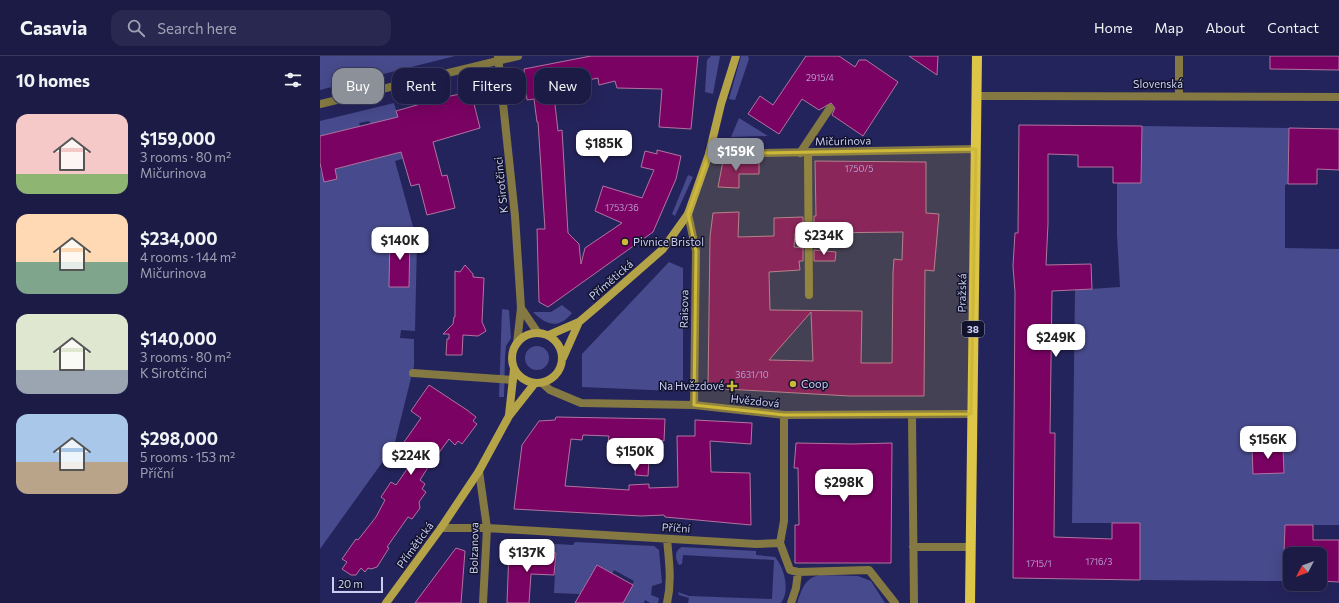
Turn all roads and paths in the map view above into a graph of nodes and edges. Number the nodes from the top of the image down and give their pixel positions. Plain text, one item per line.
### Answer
1 (518, 56) edge
2 (736, 56) edge
3 (977, 56) edge
4 (1179, 56) edge
5 (498, 58) edge
6 (1179, 95) junction
7 (977, 96) junction
8 (1339, 97) edge
9 (320, 104) edge
10 (830, 108) dead end
11 (976, 149) junction
12 (804, 152) junction
13 (709, 154) junction
14 (688, 214) junction
15 (809, 295) dead end
16 (521, 308) junction
17 (579, 322) junction
18 (538, 333) junction
19 (549, 336) junction
20 (517, 344) junction
21 (563, 358) junction
22 (514, 369) junction
23 (413, 373) dead end
24 (513, 380) junction
25 (539, 383) junction
26 (694, 405) junction
27 (971, 414) junction
28 (784, 415) junction
29 (509, 416) junction
30 (912, 416) junction
31 (479, 471) junction
32 (441, 528) junction
33 (487, 528) junction
34 (667, 539) junction
35 (780, 543) junction
36 (913, 547) junction
37 (970, 547) junction
38 (798, 572) junction
39 (386, 603) edge
40 (483, 603) edge
41 (667, 603) edge
42 (791, 603) edge
43 (896, 603) edge
44 (914, 603) edge
45 (970, 603) edge

1 - 5 street
2 - 13 main road, Přímětická
3 - 7 main road, Pražská / 38
4 - 6 street
5 - 9 street
5 - 16 street, K Sirotčinci
6 - 7 street, Slovenská
6 - 8 street, Slovenská
7 - 11 main road, Pražská / 38
10 - 12 street
11 - 12 street, Mičurinova
11 - 27 main road, Pražská / 38
12 - 13 street, Mičurinova
12 - 15 street
13 - 14 main road, Přímětická
14 - 17 main road, Přímětická
14 - 26 street, Raisova
16 - 18 street
16 - 20 street, K Sirotčinci
17 - 19 main road, Přímětická
17 - 21 main road, Přímětická
18 - 19 main road
18 - 20 main road
19 - 21 main road
20 - 22 main road
21 - 25 main road
22 - 24 main road, Přímětická
22 - 25 main road
23 - 24 street
24 - 29 main road, Přímětická
25 - 26 street, Hvězdová
25 - 29 main road, Přímětická
26 - 28 street, Hvězdová
27 - 30 street, Hvězdová
27 - 37 main road, Pražská / 38
28 - 30 street, Hvězdová
28 - 35 street
29 - 31 main road, Přímětická
30 - 36 street
31 - 32 main road, Přímětická
31 - 33 street, Bolzanova
32 - 33 street, Příční
32 - 39 main road, Přímětická
33 - 34 street, Příční
33 - 40 street, Bolzanova
34 - 35 street, Příční
34 - 41 street
35 - 38 street
36 - 37 street
36 - 44 street
37 - 45 main road, Pražská / 38
38 - 42 street
38 - 43 street

